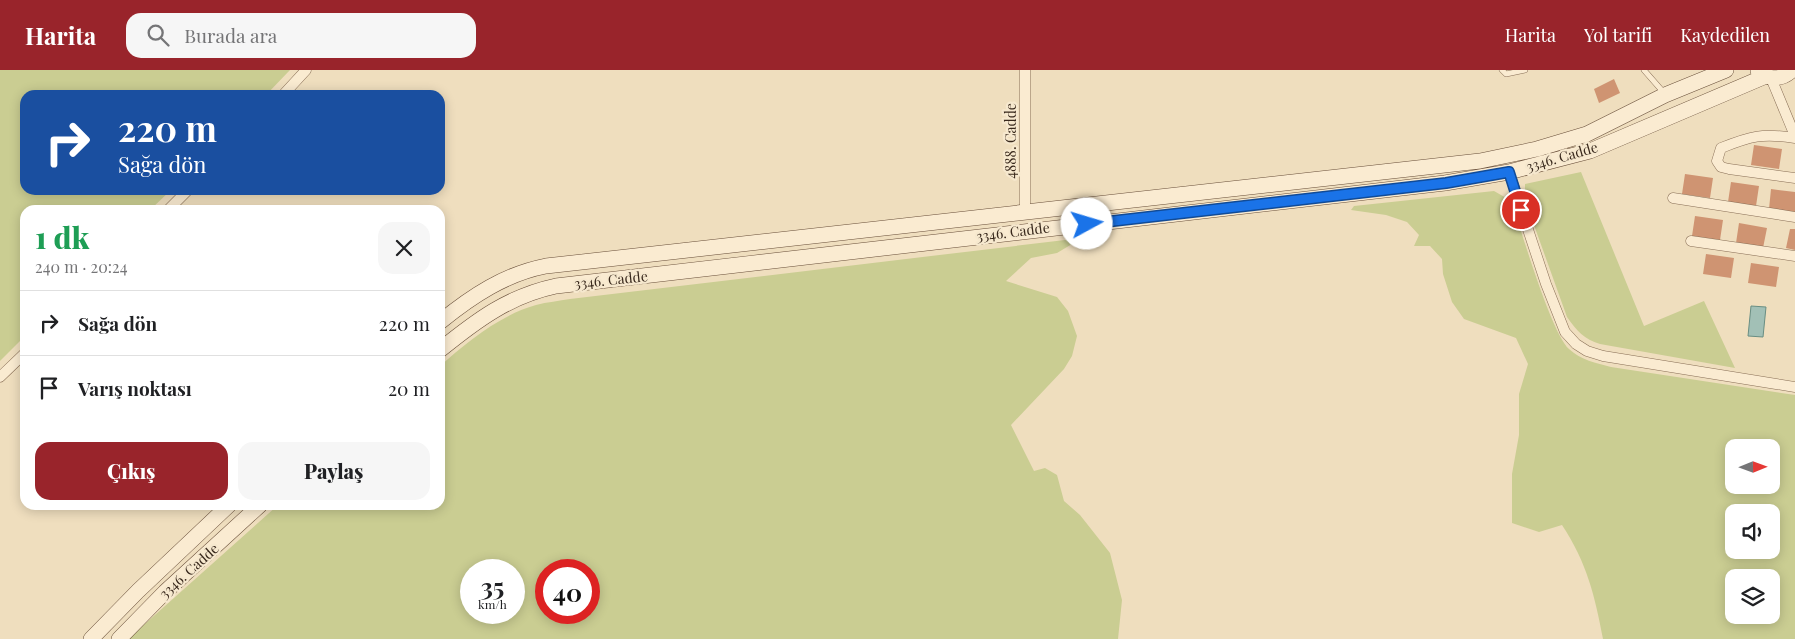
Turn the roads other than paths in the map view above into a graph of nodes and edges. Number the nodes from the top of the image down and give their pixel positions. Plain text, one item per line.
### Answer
1 (306, 70) edge
2 (1025, 70) edge
3 (1502, 70) edge
4 (1525, 70) edge
5 (1644, 70) edge
6 (1726, 70) edge
7 (1792, 70) edge
8 (1765, 75) edge
9 (288, 90) edge
10 (1665, 95) junction
11 (1792, 121) edge
12 (1795, 137) edge
13 (1509, 172) junction
14 (1795, 178) edge
15 (183, 195) edge
16 (1673, 198) dead end
17 (173, 205) edge
18 (1025, 211) junction
19 (1795, 217) edge
20 (1691, 241) dead end
21 (1795, 256) edge
22 (445, 318) edge
23 (445, 346) edge
24 (20, 358) edge
25 (0, 378) edge
26 (1795, 387) edge
27 (224, 510) edge
28 (255, 510) edge
29 (92, 639) edge
30 (119, 639) edge

1 - 9 street
2 - 18 street, 4888. Cadde
3 - 4 lane
5 - 10 lane
6 - 10 street, 3346. Cadde
7 - 8 street, 3346. Cadde
8 - 11 street
8 - 13 street, 3346. Cadde
10 - 18 street, 3346. Cadde
11 - 12 street
12 - 14 street
13 - 23 street, 3346. Cadde
13 - 26 street
15 - 17 street
16 - 19 street
18 - 22 street, 3346. Cadde
20 - 21 street
24 - 25 street
27 - 29 street, 3346. Cadde
28 - 30 street, 3346. Cadde

